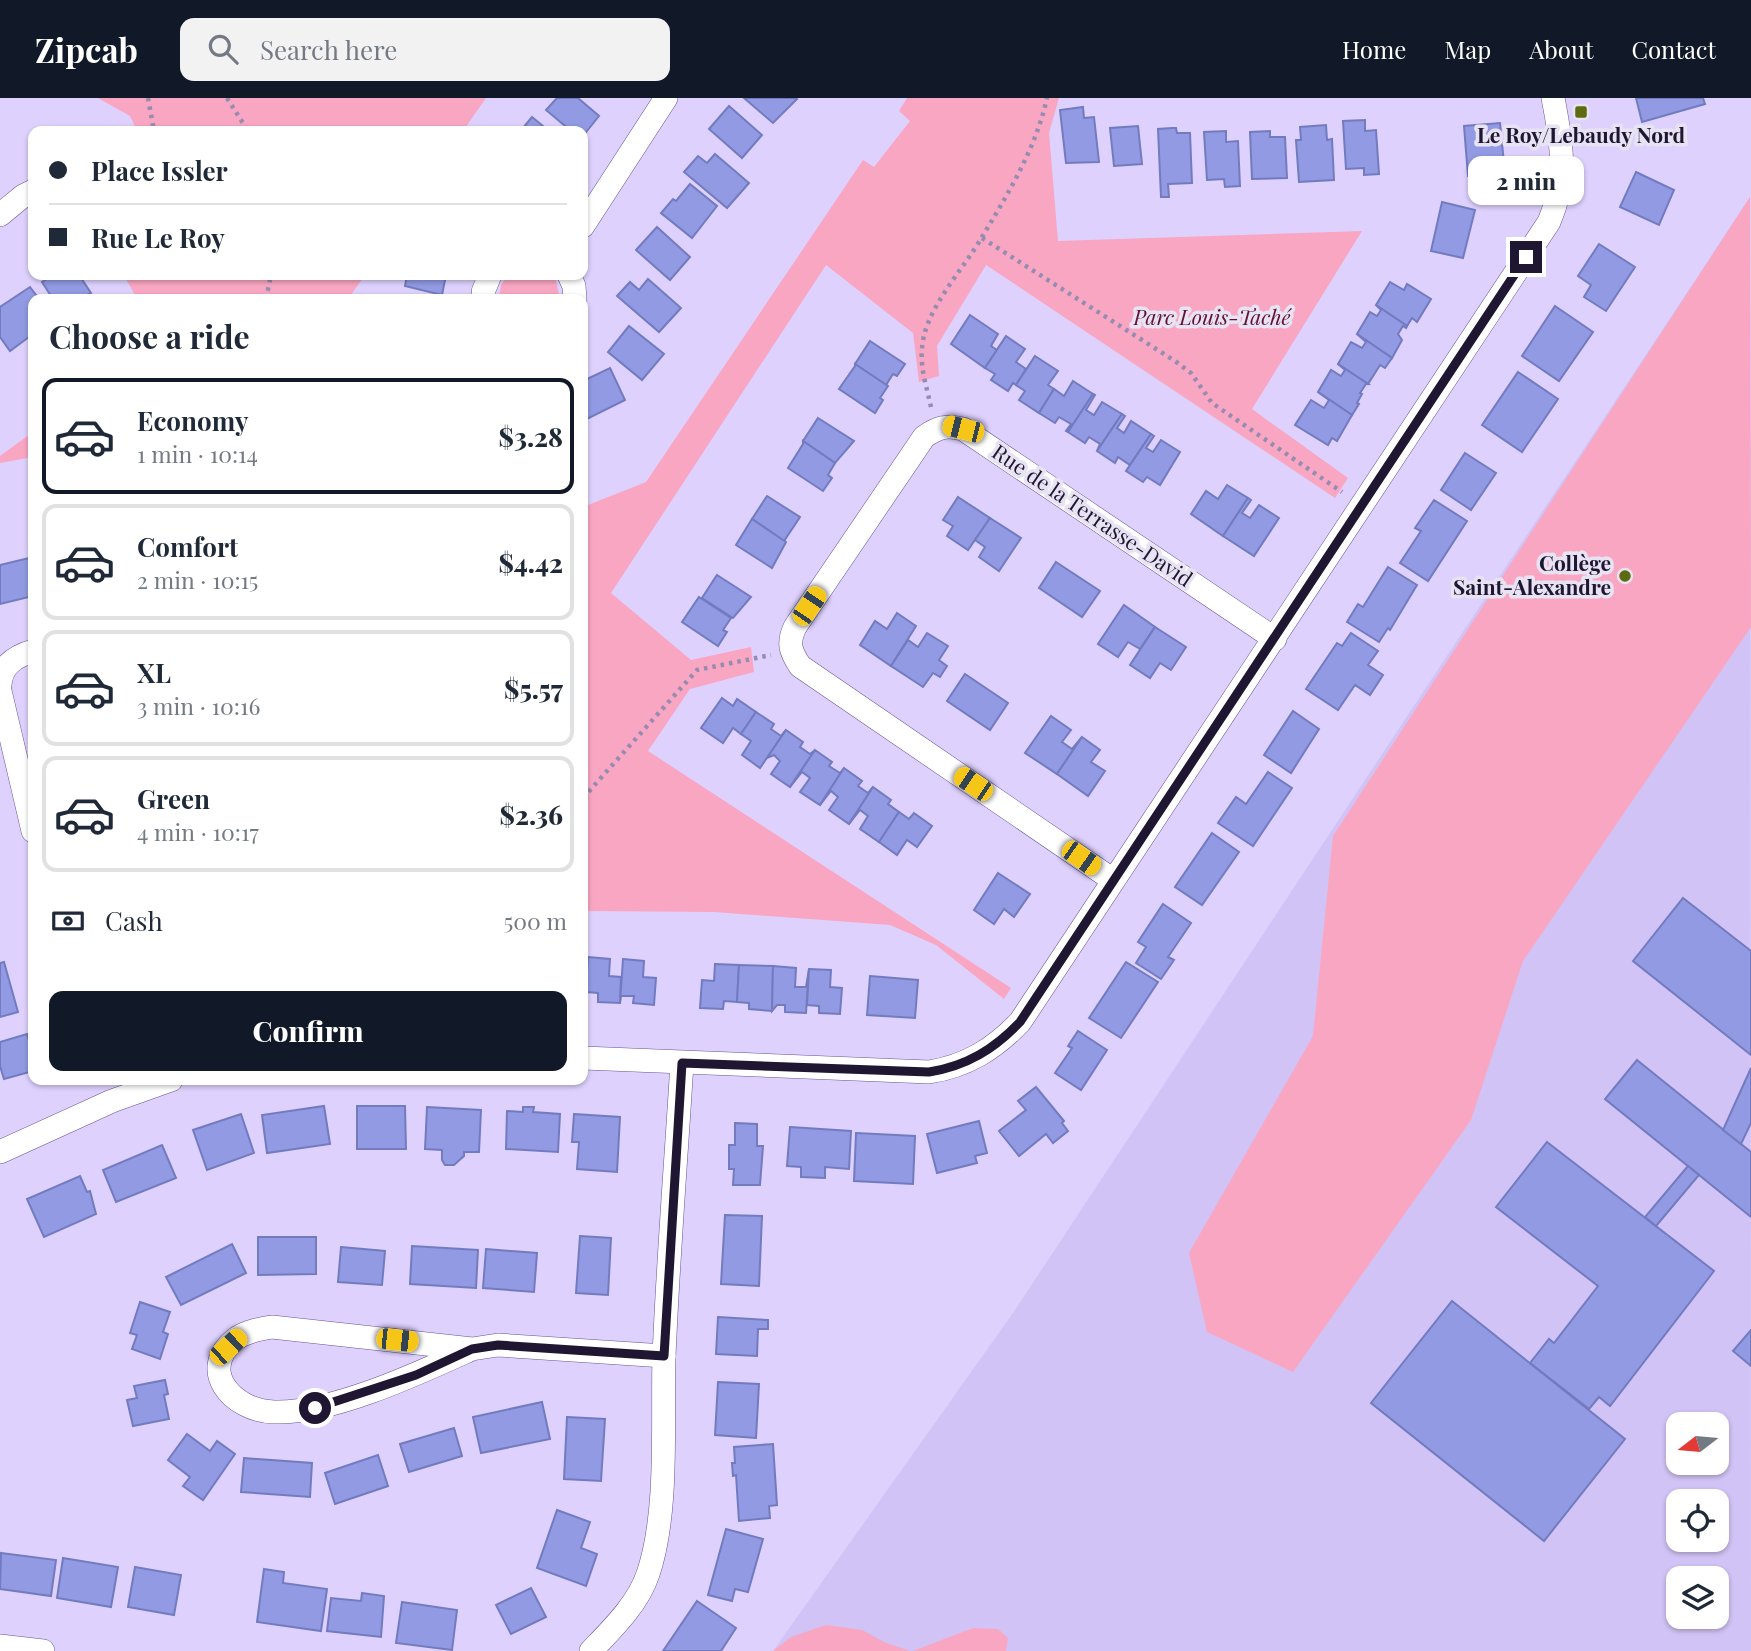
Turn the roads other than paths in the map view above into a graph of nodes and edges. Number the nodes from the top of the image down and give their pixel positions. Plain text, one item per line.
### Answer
1 (666, 98) edge
2 (1553, 98) edge
3 (28, 194) edge
4 (0, 215) edge
5 (588, 218) edge
6 (1275, 639) junction
7 (28, 653) edge
8 (0, 685) edge
9 (0, 691) edge
10 (28, 810) edge
11 (1113, 880) junction
12 (588, 1058) edge
13 (682, 1063) junction
14 (140, 1085) edge
15 (109, 1090) edge
16 (0, 1152) edge
17 (472, 1349) junction
18 (664, 1356) junction
19 (0, 1646) edge
20 (43, 1651) edge
21 (591, 1651) edge

1 - 5 street
2 - 6 street
3 - 4 street
6 - 11 street
6 - 11 street, Rue de la Terrasse-David
7 - 8 street
9 - 10 street
11 - 13 street
12 - 13 street
13 - 18 street
14 - 15 street
15 - 16 street
17 - 17 street
17 - 18 street
18 - 21 street
19 - 20 street

